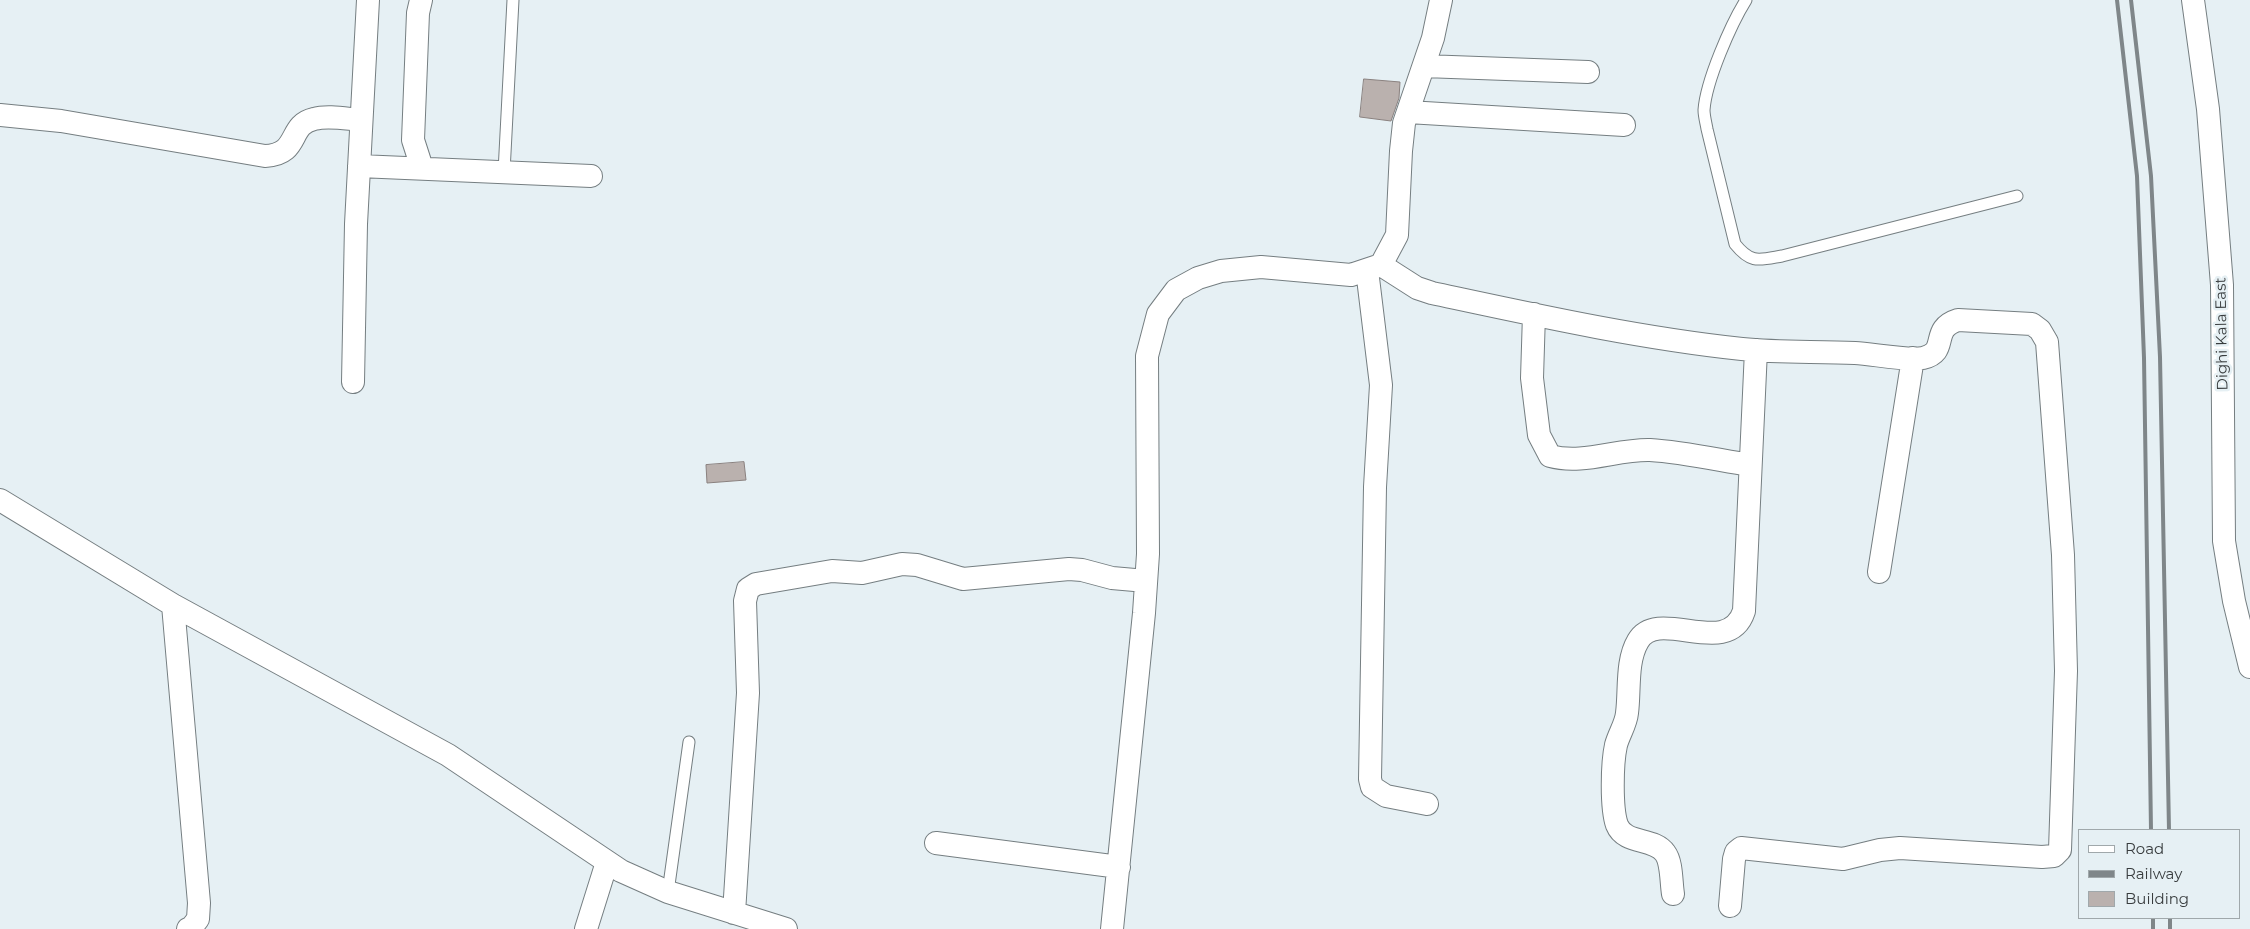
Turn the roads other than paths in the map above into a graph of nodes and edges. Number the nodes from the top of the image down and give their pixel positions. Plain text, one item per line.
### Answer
1 (368, 0) edge
2 (421, 0) edge
3 (513, 0) edge
4 (1441, 0) edge
5 (1746, 0) edge
6 (2192, 0) edge
7 (1424, 66) junction
8 (1588, 72) dead end
9 (1408, 112) junction
10 (0, 115) edge
11 (361, 120) junction
12 (1624, 125) dead end
13 (359, 166) junction
14 (422, 168) junction
15 (504, 172) junction
16 (591, 176) dead end
17 (2017, 196) dead end
18 (1374, 268) junction
19 (1534, 314) junction
20 (1756, 350) junction
21 (1913, 358) junction
22 (353, 382) dead end
23 (1750, 465) junction
24 (0, 500) edge
25 (1879, 572) dead end
26 (1146, 581) junction
27 (173, 605) junction
28 (2250, 667) edge
29 (689, 742) dead end
30 (1427, 804) dead end
31 (936, 843) dead end
32 (607, 862) junction
33 (1119, 867) junction
34 (668, 892) junction
35 (1673, 894) dead end
36 (1730, 906) dead end
37 (728, 917) edge
38 (188, 929) edge
39 (586, 929) edge
40 (786, 929) edge
41 (1112, 929) edge

1 - 11 street
2 - 14 street
3 - 15 lane
4 - 7 street
5 - 17 lane
6 - 28 street, Dighi Kala East
7 - 8 street
7 - 9 street
9 - 12 street
9 - 18 street
10 - 11 street
11 - 13 street
13 - 14 street
13 - 22 street
14 - 15 street
15 - 16 street
18 - 19 street
18 - 26 street
18 - 30 street
19 - 20 street
19 - 23 street
20 - 21 street
20 - 23 street
21 - 25 street
21 - 36 street
23 - 35 street
24 - 27 street
26 - 33 street
26 - 37 street
27 - 32 street
27 - 38 street
29 - 34 lane
31 - 33 street
32 - 34 street
32 - 39 street
33 - 41 street
34 - 37 street
37 - 40 street

